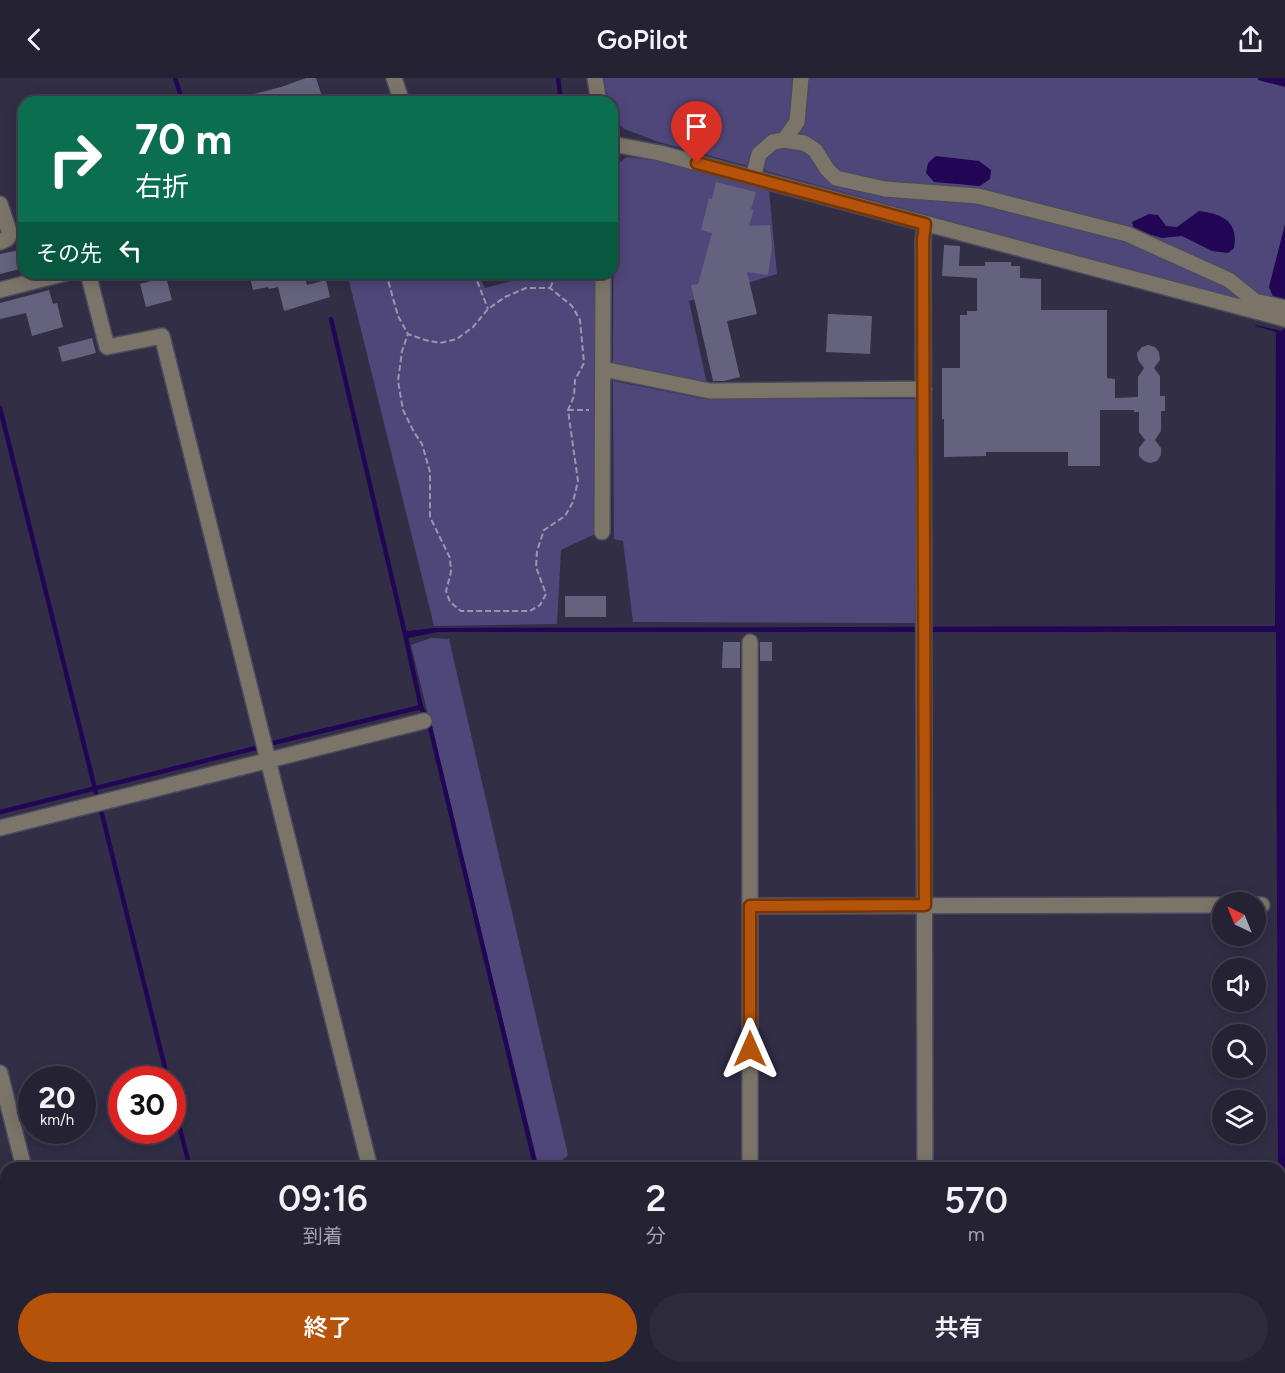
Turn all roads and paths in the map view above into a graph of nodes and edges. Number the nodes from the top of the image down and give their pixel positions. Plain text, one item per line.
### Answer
1 (394, 78) edge
2 (595, 78) edge
3 (801, 78) edge
4 (400, 96) edge
5 (597, 96) edge
6 (784, 140) junction
7 (618, 145) edge
8 (753, 178) junction
9 (0, 204) edge
10 (925, 224) junction
11 (0, 242) edge
12 (43, 279) edge
13 (90, 279) edge
14 (388, 279) edge
15 (476, 279) edge
16 (554, 279) edge
17 (603, 279) edge
18 (550, 288) junction
19 (0, 290) edge
20 (1285, 308) edge
21 (488, 309) junction
22 (1285, 319) edge
23 (408, 333) junction
24 (603, 369) junction
25 (924, 389) junction
26 (603, 409) junction
27 (568, 410) junction
28 (602, 532) dead end
29 (750, 642) dead end
30 (424, 721) dead end
31 (268, 760) junction
32 (0, 828) edge
33 (925, 905) junction
34 (1212, 905) edge
35 (750, 906) junction
36 (0, 1073) edge
37 (22, 1162) edge
38 (368, 1162) edge
39 (750, 1162) edge
40 (925, 1162) edge

1 - 4 street
2 - 5 street
3 - 6 street
6 - 8 street
6 - 20 street
7 - 8 street
8 - 10 street
9 - 11 street
10 - 22 street
10 - 25 street
12 - 19 street
13 - 31 street
14 - 23 path
15 - 21 path
16 - 18 path
17 - 24 street
18 - 21 path
18 - 27 path
21 - 23 path
23 - 27 path
24 - 25 street
24 - 26 street
25 - 33 street
26 - 27 path
26 - 28 street
29 - 35 street
30 - 31 street
31 - 32 street
31 - 38 street
33 - 34 street
33 - 35 street
33 - 40 street
35 - 39 street
36 - 37 street

